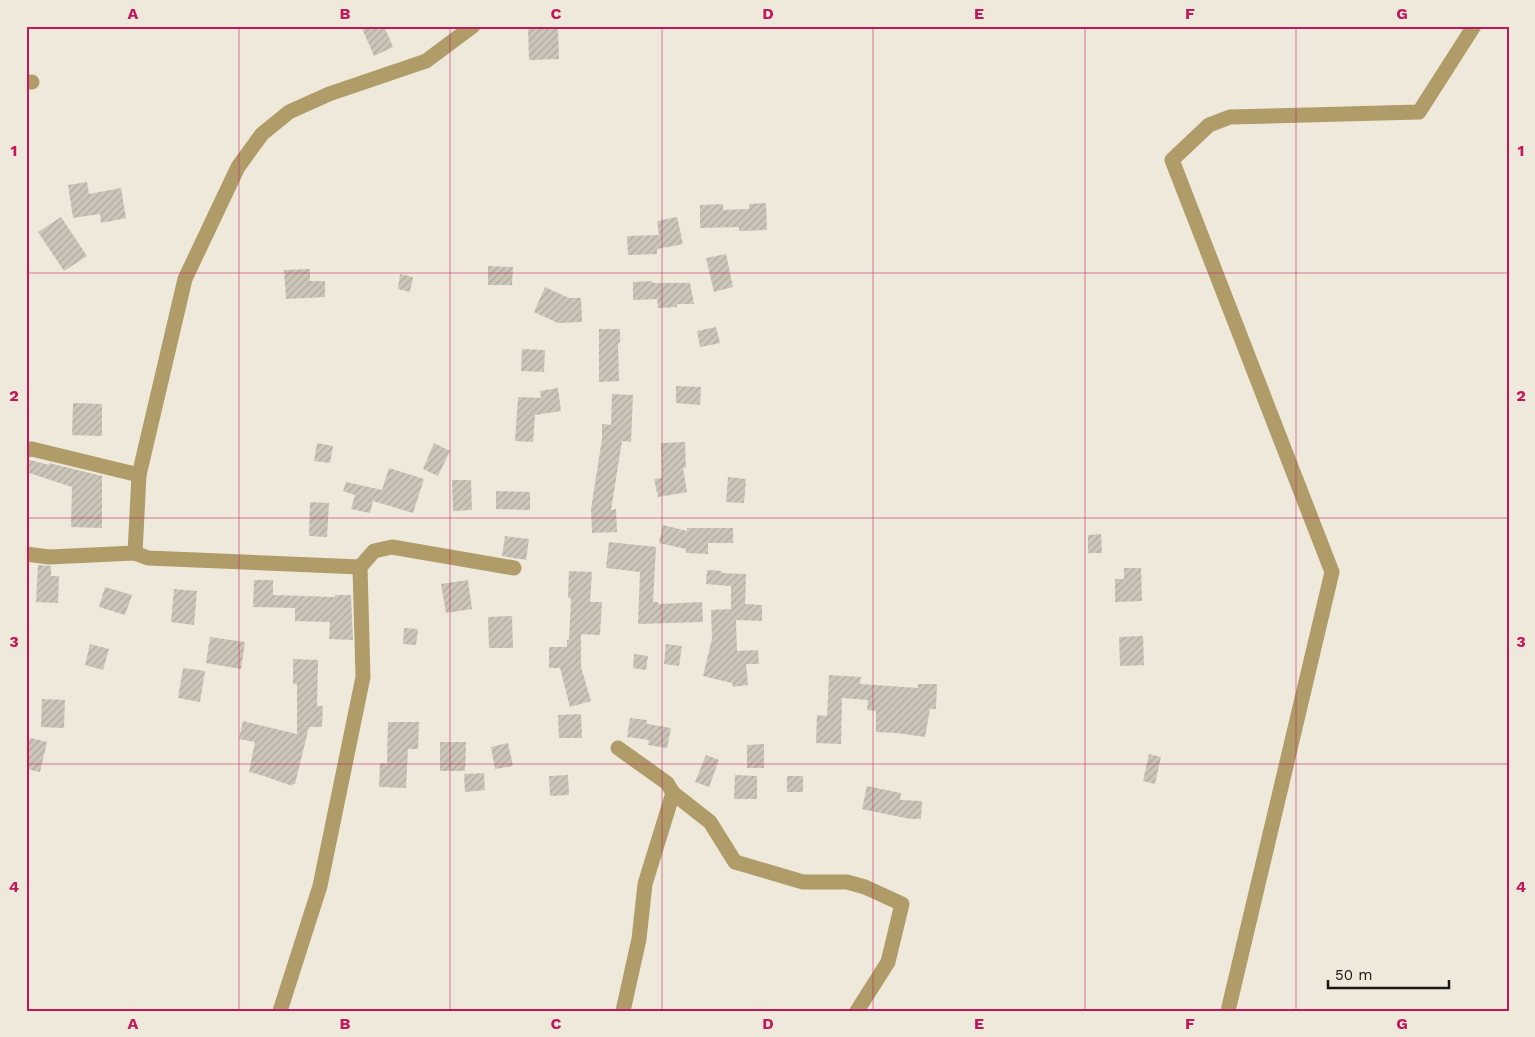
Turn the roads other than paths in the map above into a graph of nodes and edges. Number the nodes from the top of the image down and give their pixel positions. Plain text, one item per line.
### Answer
1 (473, 26) edge
2 (1474, 26) edge
3 (26, 450) edge
4 (139, 475) junction
5 (135, 552) junction
6 (26, 554) edge
7 (360, 566) junction
8 (514, 568) dead end
9 (618, 748) dead end
10 (673, 793) junction
11 (280, 1011) edge
12 (622, 1011) edge
13 (857, 1011) edge
14 (1228, 1011) edge

1 - 4 street
2 - 14 street
3 - 4 street
4 - 5 street
5 - 6 street
5 - 7 street
7 - 8 street
7 - 11 street
9 - 10 street
10 - 12 street
10 - 13 street

